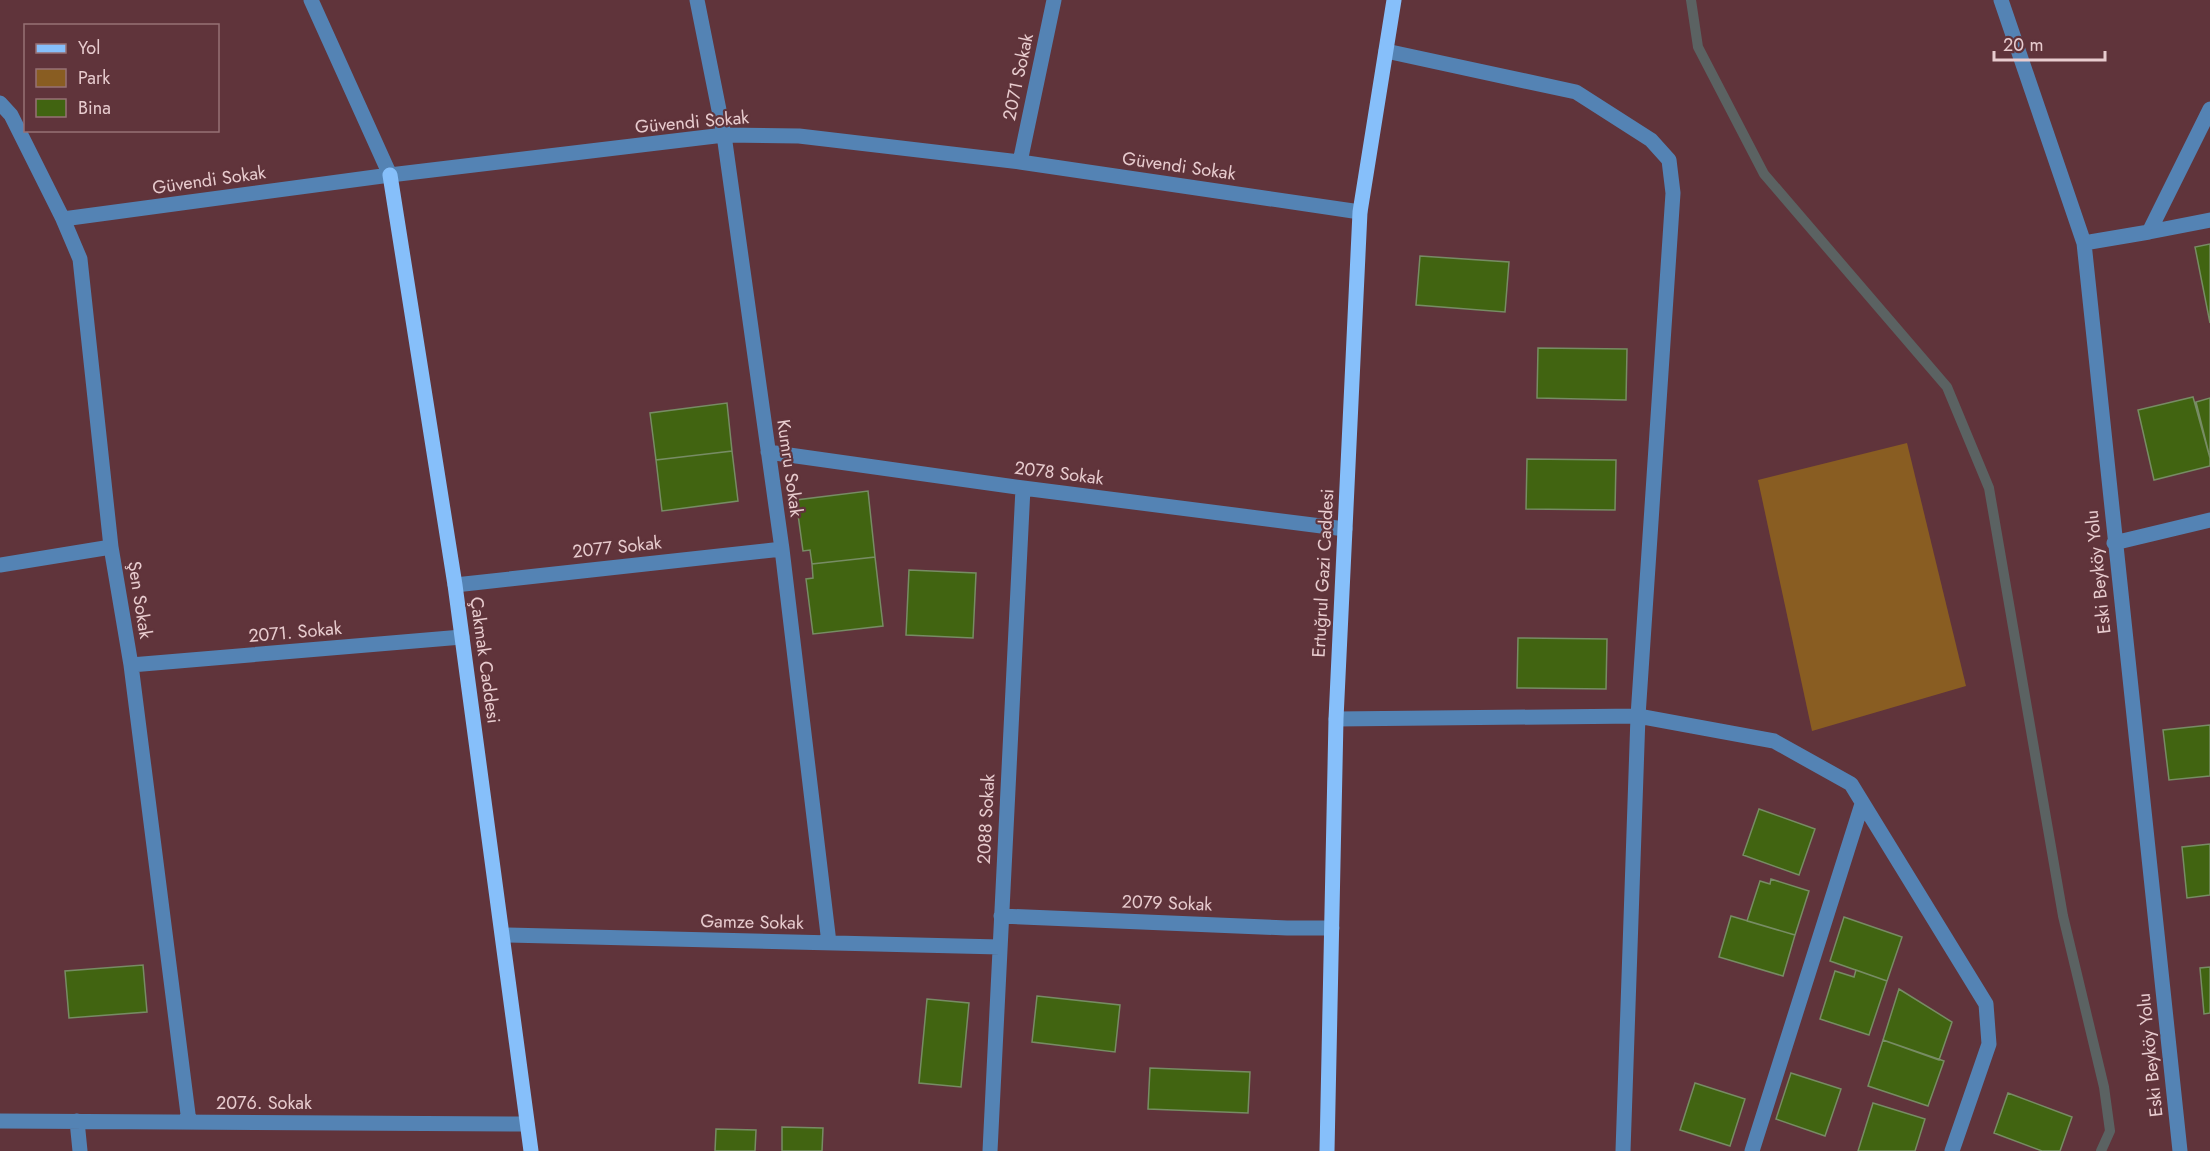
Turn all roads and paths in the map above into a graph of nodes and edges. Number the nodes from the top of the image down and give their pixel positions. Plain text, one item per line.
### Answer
1 (311, 0) edge
2 (697, 0) edge
3 (1054, 0) edge
4 (1394, 0) edge
5 (2001, 0) edge
6 (1386, 51) junction
7 (0, 103) edge
8 (2210, 109) edge
9 (724, 135) junction
10 (1020, 162) junction
11 (390, 175) junction
12 (1360, 212) junction
13 (63, 219) junction
14 (2210, 220) edge
15 (2149, 232) junction
16 (2084, 243) junction
17 (768, 452) junction
18 (1023, 489) junction
19 (2210, 520) edge
20 (1345, 529) junction
21 (2114, 543) junction
22 (111, 547) junction
23 (782, 549) junction
24 (0, 565) edge
25 (455, 585) junction
26 (462, 637) junction
27 (131, 665) junction
28 (1638, 716) junction
29 (1336, 719) junction
30 (1862, 804) junction
31 (1001, 916) junction
32 (1332, 928) junction
33 (503, 935) junction
34 (829, 943) junction
35 (1000, 947) junction
36 (0, 1121) edge
37 (77, 1121) junction
38 (189, 1122) junction
39 (527, 1124) junction
40 (80, 1151) edge
41 (531, 1151) edge
42 (990, 1151) edge
43 (1327, 1151) edge
44 (1623, 1151) edge
45 (1752, 1151) edge
46 (1952, 1151) edge
47 (2180, 1151) edge

1 - 11 street
2 - 9 street, Kumru Sokak
3 - 10 street, 2071 Sokak
4 - 6 main road, Ertuğrul Gazi Caddesi
5 - 16 street, Eski Beyköy Yolu
6 - 12 main road, Ertuğrul Gazi Caddesi
6 - 28 street
7 - 13 street, Şen Sokak
8 - 15 street
9 - 10 street, Güvendi Sokak
9 - 11 street, Güvendi Sokak
9 - 17 street, Kumru Sokak
10 - 12 street, Güvendi Sokak
11 - 13 street, Güvendi Sokak
11 - 25 main road, Çakmak Caddesi
12 - 20 main road, Ertuğrul Gazi Caddesi
13 - 22 street, Şen Sokak
14 - 15 street
15 - 16 street
16 - 21 street, Eski Beyköy Yolu
17 - 18 street, 2078 Sokak
17 - 23 street, Kumru Sokak
18 - 20 street, 2078 Sokak
18 - 31 street, 2088 Sokak
19 - 21 street
20 - 29 main road, Ertuğrul Gazi Caddesi
21 - 47 street, Eski Beyköy Yolu
22 - 24 street
22 - 27 street, Şen Sokak
23 - 25 street, 2077 Sokak
23 - 34 street, Kumru Sokak
25 - 26 main road, Çakmak Caddesi
26 - 27 street, 2071. Sokak
26 - 33 main road, Çakmak Caddesi
27 - 38 street, Şen Sokak
28 - 29 street
28 - 30 street
28 - 44 street
29 - 32 main road, Ertuğrul Gazi Caddesi
30 - 45 street
30 - 46 street
31 - 32 street, 2079 Sokak
31 - 35 street, 2088 Sokak
32 - 43 main road, Ertuğrul Gazi Caddesi
33 - 34 street, Gamze Sokak
33 - 39 main road, Çakmak Caddesi
34 - 35 street, Gamze Sokak
35 - 42 street, 2088 Sokak
36 - 37 street, 2076. Sokak
37 - 38 street, 2076. Sokak
37 - 40 street
38 - 39 street, 2076. Sokak
39 - 41 main road, Çakmak Caddesi

